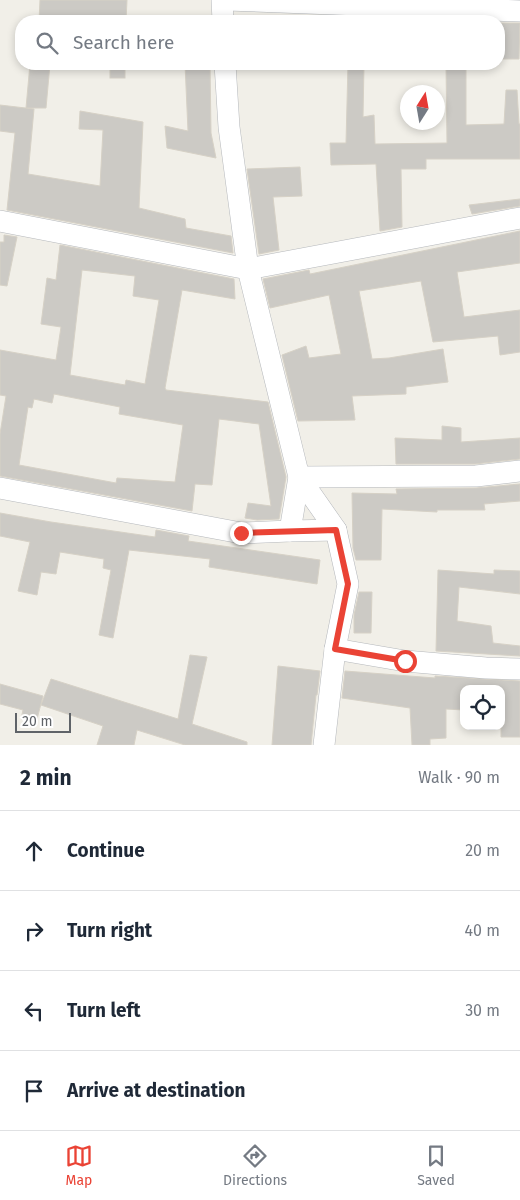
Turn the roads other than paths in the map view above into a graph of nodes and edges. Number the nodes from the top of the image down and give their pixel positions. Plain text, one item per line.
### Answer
1 (222, 0) edge
2 (227, 0) edge
3 (520, 11) edge
4 (223, 15) edge
5 (225, 70) edge
6 (520, 218) edge
7 (0, 221) edge
8 (248, 269) junction
9 (520, 472) edge
10 (299, 477) junction
11 (0, 488) edge
12 (336, 530) junction
13 (290, 531) junction
14 (335, 649) junction
15 (520, 669) edge
16 (324, 745) edge

1 - 4 street
2 - 3 street
5 - 8 street
6 - 8 street
7 - 8 street
8 - 10 street
9 - 10 street
10 - 12 street
10 - 13 street
11 - 13 street
12 - 13 street
12 - 14 street
14 - 15 street
14 - 16 street

